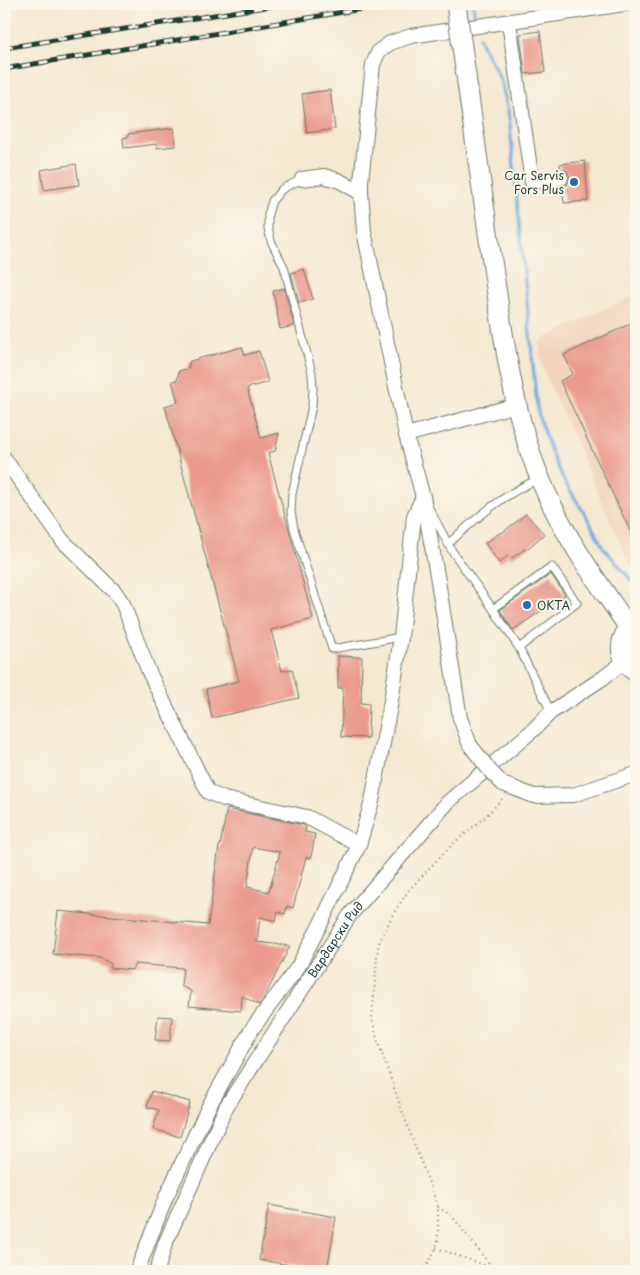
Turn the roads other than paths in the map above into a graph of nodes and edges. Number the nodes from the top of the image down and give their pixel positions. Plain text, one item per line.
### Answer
1 (456, 4) edge
2 (624, 4) edge
3 (509, 22) junction
4 (561, 178) dead end
5 (302, 179) joint
6 (361, 193) junction
7 (517, 405) junction
8 (406, 435) junction
9 (4, 458) edge
10 (540, 479) junction
11 (423, 497) junction
12 (448, 544) junction
13 (493, 609) junction
14 (634, 623) edge
15 (400, 637) junction
16 (519, 648) junction
17 (630, 667) edge
18 (551, 712) junction
19 (636, 774) edge
20 (359, 844) junction
21 (137, 1271) edge
22 (157, 1271) edge

1 - 7 main road, bridge
2 - 3 street
3 - 4 street
3 - 6 street
5 - 6 street
5 - 15 lane
6 - 8 street
7 - 8 street
7 - 10 main road
8 - 11 street
9 - 20 street
10 - 12 lane
10 - 14 main road
11 - 12 lane
11 - 15 street
11 - 19 street, bridge
12 - 13 lane
13 - 16 lane
13 - 16 lane
14 - 17 main road
15 - 20 street
16 - 18 lane
17 - 18 street, Вардарски Рид
18 - 22 street, Вардарски Рид
20 - 21 street

